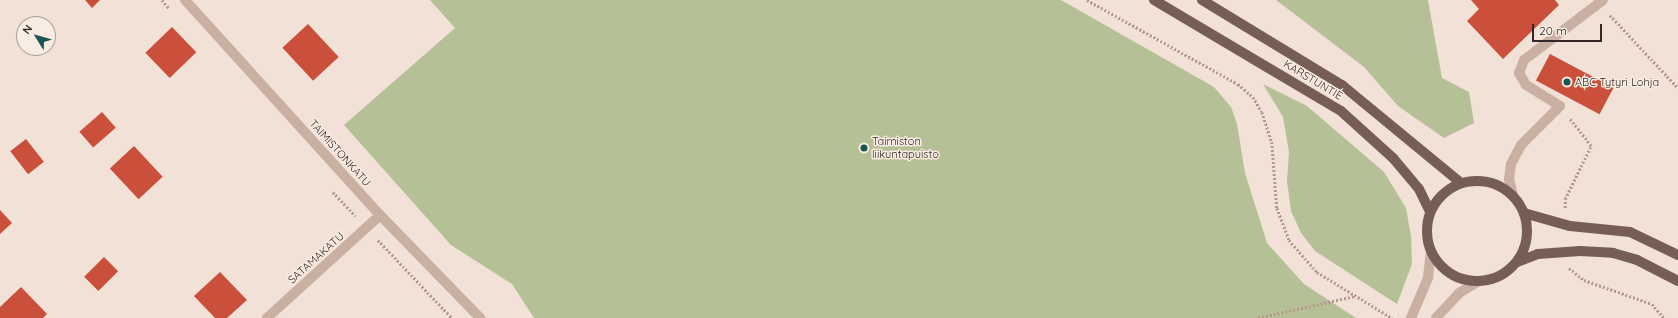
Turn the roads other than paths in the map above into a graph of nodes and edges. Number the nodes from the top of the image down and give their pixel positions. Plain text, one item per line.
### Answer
1 (185, 0) edge
2 (1154, 0) edge
3 (1202, 0) edge
4 (1601, 2) edge
5 (1461, 183) junction
6 (1513, 195) junction
7 (1430, 212) junction
8 (1524, 213) junction
9 (380, 215) junction
10 (1431, 251) junction
11 (1678, 255) edge
12 (1517, 262) junction
13 (1678, 281) edge
14 (1477, 282) junction
15 (267, 318) edge
16 (480, 318) edge
17 (1411, 318) edge
18 (1436, 318) edge

1 - 9 street, TAIMISTONKATU
2 - 7 main road, KARSTUNTIE
3 - 5 main road, KARSTUNTIE
4 - 6 street
5 - 6 main road
5 - 7 main road
6 - 8 main road
7 - 10 main road
8 - 11 main road
8 - 12 main road
9 - 15 street, SATAMAKATU
9 - 16 street, TAIMISTONKATU
10 - 14 main road
10 - 17 street
12 - 13 main road
12 - 14 main road
14 - 18 street

